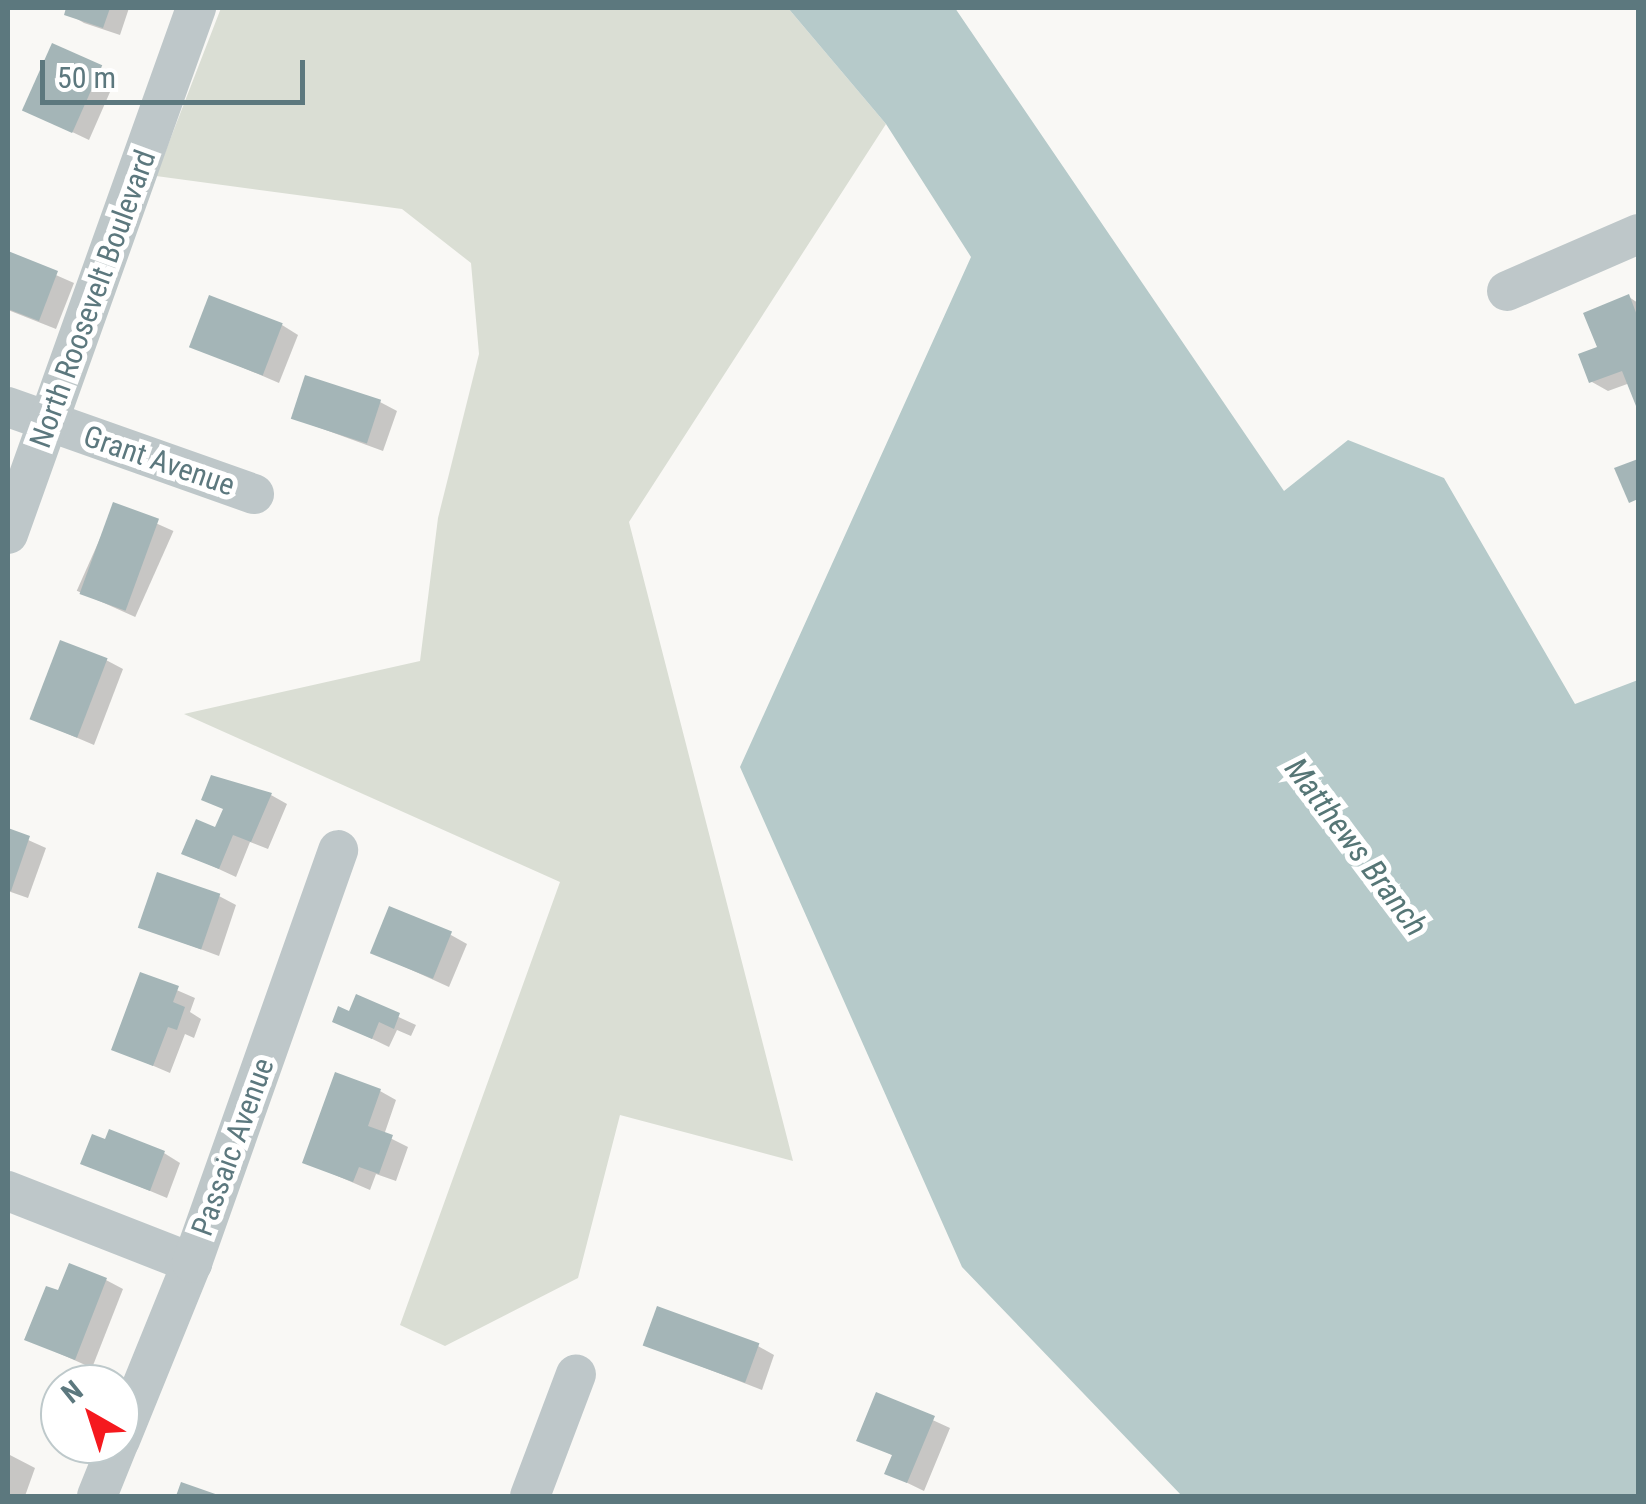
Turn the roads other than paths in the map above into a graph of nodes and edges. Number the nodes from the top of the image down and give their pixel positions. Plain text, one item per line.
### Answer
1 (196, 8) edge
2 (1638, 234) edge
3 (1507, 291) dead end
4 (8, 407) edge
5 (50, 423) junction
6 (254, 494) dead end
7 (8, 534) edge
8 (338, 850) dead end
9 (8, 1191) edge
10 (192, 1262) junction
11 (576, 1374) dead end
12 (140, 1390) edge
13 (110, 1464) edge
14 (97, 1496) edge
15 (530, 1496) edge

1 - 5 street, North Roosevelt Boulevard
2 - 3 street
4 - 5 street, Grant Avenue
5 - 6 street, Grant Avenue
5 - 7 street, North Roosevelt Boulevard
8 - 10 street, Passaic Avenue
9 - 10 street
10 - 12 street, Passaic Avenue
11 - 15 street
13 - 14 street, Passaic Avenue

